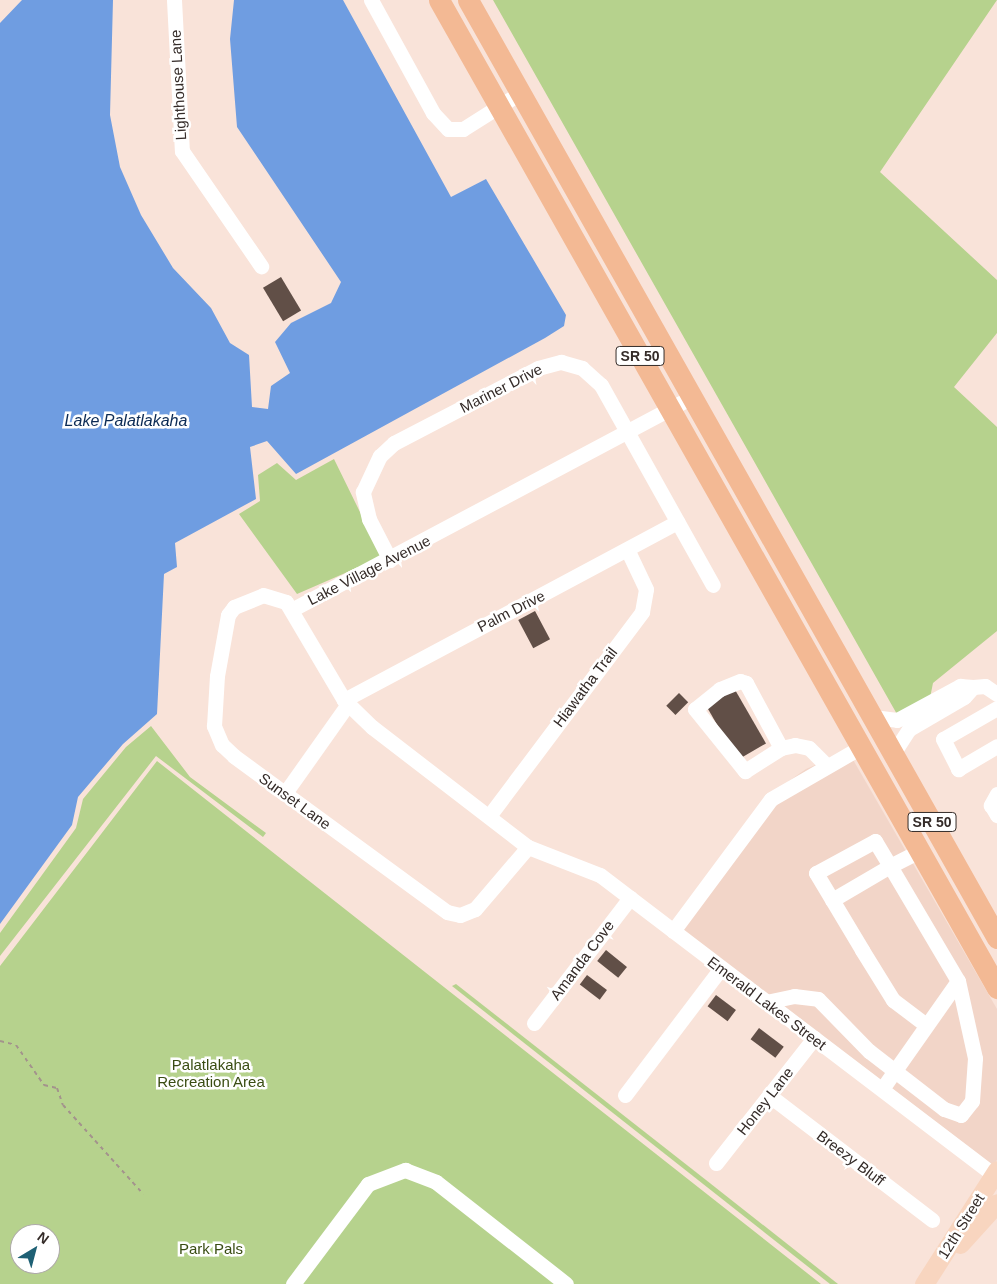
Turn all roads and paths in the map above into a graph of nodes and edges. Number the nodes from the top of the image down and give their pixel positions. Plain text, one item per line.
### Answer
1 (174, 0) edge
2 (371, 0) edge
3 (438, 0) edge
4 (468, 0) edge
5 (520, 93) junction
6 (498, 106) junction
7 (261, 266) dead end
8 (692, 397) junction
9 (670, 410) junction
10 (629, 433) junction
11 (678, 522) junction
12 (627, 549) junction
13 (390, 560) junction
14 (713, 585) dead end
15 (293, 609) junction
16 (973, 687) junction
17 (997, 694) edge
18 (346, 702) junction
19 (997, 708) edge
20 (873, 717) junction
21 (997, 746) edge
22 (861, 747) junction
23 (781, 748) junction
24 (894, 754) junction
25 (827, 766) junction
26 (285, 792) junction
27 (997, 794) edge
28 (489, 816) junction
29 (997, 816) edge
30 (528, 846) junction
31 (919, 851) junction
32 (890, 866) junction
33 (630, 898) junction
34 (832, 900) junction
35 (673, 931) junction
36 (997, 938) edge
37 (722, 968) junction
38 (958, 981) junction
39 (997, 988) edge
40 (766, 1002) junction
41 (534, 1023) dead end
42 (926, 1025) junction
43 (814, 1038) junction
44 (0, 1041) edge
45 (895, 1070) junction
46 (882, 1089) junction
47 (625, 1095) dead end
48 (770, 1096) junction
49 (716, 1163) dead end
50 (996, 1174) edge
51 (143, 1194) dead end
52 (997, 1203) edge
53 (932, 1220) dead end
54 (925, 1283) edge
55 (293, 1284) edge
56 (566, 1284) edge

1 - 7 street, Lighthouse Lane
2 - 6 street
3 - 6 highway, SR 50
4 - 5 highway, SR 50
5 - 6 street
5 - 8 highway, SR 50
6 - 9 highway, SR 50
8 - 9 street, Lake Village Avenue
8 - 20 highway, SR 50
9 - 10 street, Lake Village Avenue
9 - 22 highway, SR 50
10 - 11 street, Mariner Drive
10 - 13 street, Lake Village Avenue
10 - 13 street, Mariner Drive
11 - 12 street, Palm Drive
11 - 14 street, Mariner Drive
12 - 18 street, Palm Drive
12 - 28 street, Hiawatha Trail
13 - 15 street, Lake Village Avenue
15 - 18 street, Lake Village Avenue
15 - 26 street, Sunset Lane
16 - 17 street
16 - 20 street
16 - 24 street
18 - 26 street, Palm Drive
18 - 28 street, Lake Village Avenue
19 - 21 street
20 - 24 highway, SR 50
22 - 25 street
22 - 31 highway, SR 50
23 - 23 street
23 - 25 street
24 - 36 highway, SR 50
25 - 35 street
26 - 30 street, Sunset Lane
27 - 29 street
28 - 30 street, Lake Village Avenue
30 - 33 street, Emerald Lakes Street
31 - 32 street
31 - 39 highway, SR 50
32 - 34 street
32 - 34 street
32 - 38 street
33 - 35 street, Emerald Lakes Street
33 - 41 street, Amanda Cove
34 - 42 street
35 - 37 street, Emerald Lakes Street
37 - 40 street, Emerald Lakes Street
37 - 47 street
38 - 42 street
38 - 45 street
40 - 43 street, Emerald Lakes Street
40 - 45 street
42 - 45 street
43 - 46 street, Emerald Lakes Street
43 - 48 street, Honey Lane
44 - 51 path
45 - 46 street
46 - 50 street, Emerald Lakes Street
48 - 49 street, Honey Lane
48 - 53 street, Breezy Bluff
50 - 54 main road, 12th Street
52 - 54 main road, 12th Street
55 - 56 street

